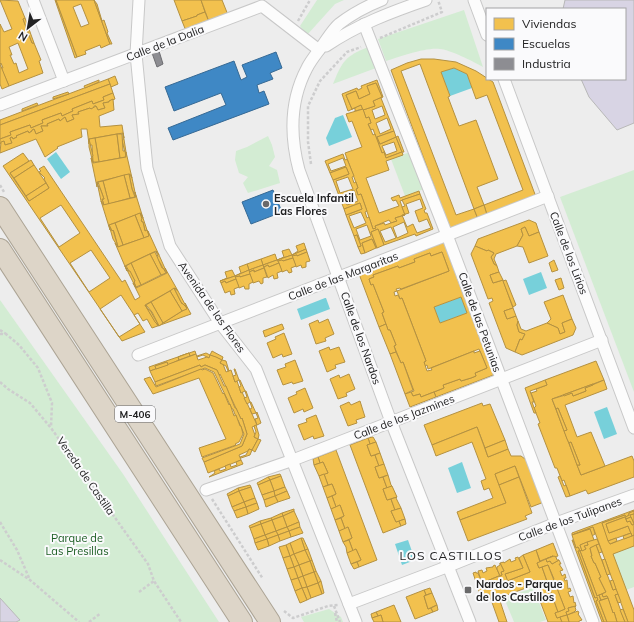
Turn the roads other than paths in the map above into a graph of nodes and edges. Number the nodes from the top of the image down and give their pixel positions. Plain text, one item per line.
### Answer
1 (34, 0) edge
2 (139, 0) edge
3 (382, 0) edge
4 (426, 0) edge
5 (474, 0) edge
6 (364, 24) junction
7 (486, 32) edge
8 (319, 50) junction
9 (136, 54) junction
10 (504, 80) edge
11 (64, 81) junction
12 (0, 105) edge
13 (548, 196) junction
14 (0, 207) edge
15 (447, 235) junction
16 (0, 250) edge
17 (339, 278) junction
18 (220, 323) junction
19 (602, 340) junction
20 (138, 356) dead end
21 (501, 379) junction
22 (391, 421) junction
23 (634, 428) edge
24 (293, 460) junction
25 (206, 490) road end
26 (634, 495) edge
27 (556, 523) junction
28 (449, 566) junction
29 (349, 604) junction
30 (276, 614) edge
31 (242, 622) edge
32 (356, 622) edge
33 (470, 622) edge
34 (594, 622) edge

1 - 11 street
2 - 9 street, Avenida de las Flores
3 - 8 street, Calle de los Nardos
4 - 6 street, Calle de los Nardos
5 - 7 street
6 - 8 street, Calle de los Nardos
6 - 15 street, Calle de las Petunias
8 - 9 street, Calle de la Dalia
8 - 17 street, Calle de los Nardos
9 - 11 street, Calle de la Dalia
9 - 18 street, Avenida de las Flores
10 - 13 street, Calle de los Lirios
11 - 12 street, Calle de la Dalia
13 - 15 street, Calle de las Margaritas
13 - 19 street, Calle de los Lirios
14 - 30 highway, M-406
15 - 17 street, Calle de las Margaritas
15 - 21 street, Calle de las Petunias
16 - 31 highway, M-406
17 - 18 street, Calle de las Margaritas
17 - 22 street, Calle de los Nardos
18 - 20 street, Calle de las Margaritas
18 - 24 street, Avenida de las Flores
19 - 21 street, Calle de los Jazmines
19 - 23 street, Calle de los Lirios
21 - 22 street, Calle de los Jazmines
21 - 27 street, Calle de las Petunias
22 - 24 street, Calle de los Jazmines
22 - 28 street, Calle de los Nardos
24 - 25 street, Calle de los Jazmines
24 - 29 street, Avenida de las Flores
26 - 27 street, Calle de los Tulipanes
27 - 28 street, Calle de los Tulipanes
27 - 34 street, Calle de las Petunias
28 - 29 street, Calle de los Tulipanes
28 - 33 street, Calle de los Nardos
29 - 32 street, Avenida de las Flores

